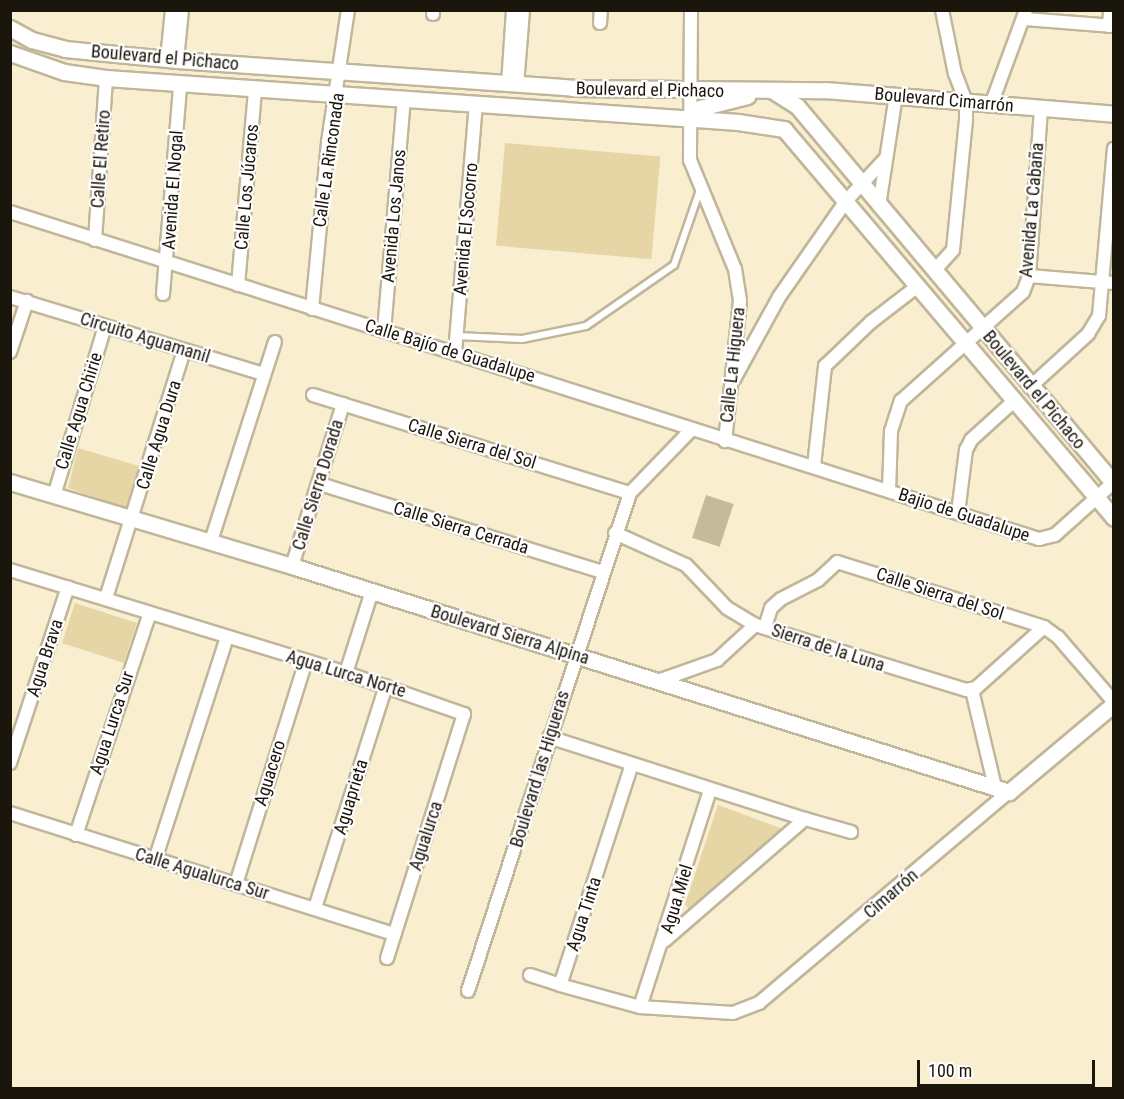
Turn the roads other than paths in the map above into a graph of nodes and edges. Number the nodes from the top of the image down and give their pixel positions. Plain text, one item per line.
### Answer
1 (172, 10) edge
2 (182, 10) edge
3 (348, 10) edge
4 (513, 10) edge
5 (523, 10) edge
6 (691, 10) edge
7 (929, 10) edge
8 (1110, 10) edge
9 (942, 11) edge
10 (1025, 15) edge
11 (176, 24) junction
12 (1111, 26) edge
13 (16, 31) edge
14 (10, 52) edge
15 (172, 60) junction
16 (341, 72) junction
17 (106, 78) junction
18 (512, 84) junction
19 (180, 85) junction
20 (255, 90) junction
21 (767, 91) junction
22 (691, 92) junction
23 (896, 95) junction
24 (336, 96) junction
25 (404, 100) junction
26 (966, 102) junction
27 (476, 105) junction
28 (991, 105) junction
29 (1041, 108) junction
30 (1113, 114) edge
31 (690, 119) junction
32 (1113, 149) edge
33 (886, 158) junction
34 (861, 184) junction
35 (700, 189) junction
36 (846, 201) junction
37 (879, 206) junction
38 (10, 212) edge
39 (95, 240) junction
40 (168, 262) junction
41 (934, 271) junction
42 (1029, 276) junction
43 (1108, 282) edge
44 (238, 285) junction
45 (918, 286) junction
46 (163, 294) dead end
47 (10, 297) edge
48 (27, 302) junction
49 (312, 309) junction
50 (105, 326) junction
51 (984, 330) junction
52 (384, 331) junction
53 (457, 336) junction
54 (275, 342) dead end
55 (966, 344) junction
56 (184, 350) junction
57 (10, 352) edge
58 (455, 353) junction
59 (264, 374) junction
60 (730, 386) junction
61 (1030, 387) junction
62 (313, 395) dead end
63 (1014, 401) junction
64 (343, 404) junction
65 (691, 430) junction
66 (725, 441) junction
67 (814, 466) junction
68 (10, 482) edge
69 (1113, 483) edge
70 (320, 484) junction
71 (890, 491) junction
72 (630, 493) junction
73 (54, 496) junction
74 (1096, 498) junction
75 (958, 513) junction
76 (1113, 518) edge
77 (133, 520) junction
78 (615, 533) junction
79 (211, 542) junction
80 (292, 566) junction
81 (10, 570) edge
82 (602, 572) junction
83 (68, 587) junction
84 (372, 591) junction
85 (106, 598) junction
86 (150, 613) junction
87 (760, 626) junction
88 (1044, 627) junction
89 (227, 637) junction
90 (576, 655) junction
91 (306, 661) junction
92 (345, 673) junction
93 (658, 681) junction
94 (386, 686) junction
95 (972, 690) junction
96 (1113, 703) edge
97 (464, 714) joint
98 (549, 737) junction
99 (10, 763) edge
100 (632, 764) junction
101 (710, 790) junction
102 (1002, 790) junction
103 (10, 813) edge
104 (805, 819) junction
105 (851, 832) dead end
106 (76, 835) junction
107 (155, 860) junction
108 (236, 884) junction
109 (315, 909) junction
110 (394, 934) junction
111 (664, 941) junction
112 (387, 958) dead end
113 (530, 975) dead end
114 (560, 985) junction
115 (468, 991) dead end
116 (640, 1007) junction

1 - 11 street
2 - 11 street
3 - 16 street, Calle La Rinconada
4 - 18 street
5 - 18 street
6 - 22 street, Calle La Higuera
7 - 9 street
8 - 12 street
9 - 26 street
10 - 12 street
10 - 28 street
11 - 15 street
13 - 14 street
13 - 15 street, Boulevard el Pichaco
14 - 17 street, Boulevard el Pichaco
15 - 16 street, Boulevard el Pichaco
16 - 18 street, Boulevard el Pichaco
16 - 24 street, Calle La Rinconada
17 - 19 street, Boulevard el Pichaco
17 - 39 street, Calle El Retiro
18 - 22 street, Boulevard el Pichaco
19 - 20 street, Boulevard el Pichaco
19 - 40 street, Avenida El Nogal
20 - 24 street, Boulevard el Pichaco
20 - 44 street, Calle Los Júcaros
21 - 22 street, Boulevard el Pichaco
21 - 23 street, Boulevard Cimarrón
21 - 31 street
21 - 34 street, Boulevard el Pichaco
22 - 31 street, Calle La Higuera
23 - 26 street, Boulevard Cimarrón
23 - 33 street
24 - 25 street, Boulevard el Pichaco
24 - 49 street, Calle La Rinconada
25 - 27 street, Boulevard el Pichaco
25 - 52 street, Avenida Los Janos
26 - 28 street, Boulevard Cimarrón
26 - 41 street
27 - 31 street, Boulevard el Pichaco
27 - 53 street, Avenida El Socorro
28 - 29 street, Boulevard Cimarrón
29 - 30 street, Boulevard Cimarrón
29 - 42 street, Avenida La Cabaña
31 - 35 street, Calle La Higuera
31 - 36 street, Boulevard el Pichaco
32 - 43 street
33 - 34 street
33 - 37 street
34 - 36 street
34 - 37 street, Boulevard el Pichaco
35 - 53 lane
35 - 60 street, Calle La Higuera
36 - 45 street, Boulevard el Pichaco
36 - 60 street
37 - 41 street, Boulevard el Pichaco
38 - 39 street, Calle Bajío de Guadalupe
39 - 40 street, Calle Bajío de Guadalupe
40 - 44 street, Calle Bajío de Guadalupe
40 - 46 street, Avenida El Nogal
41 - 51 street, Boulevard el Pichaco
42 - 43 street
42 - 51 street, Avenida La Cabaña
43 - 61 street
44 - 49 street, Calle Bajío de Guadalupe
45 - 55 street, Boulevard el Pichaco
45 - 67 street
47 - 48 street, Circuito Aguamanil
48 - 50 street, Circuito Aguamanil
48 - 57 street
49 - 52 street, Calle Bajío de Guadalupe
50 - 56 street, Circuito Aguamanil
50 - 73 street, Calle Agua Chirie
51 - 55 street, Avenida La Cabaña
51 - 61 street, Boulevard el Pichaco
52 - 58 street, Calle Bajío de Guadalupe
53 - 58 street, Avenida El Socorro
54 - 59 street
55 - 63 street, Boulevard el Pichaco
55 - 71 street, Avenida La Cabaña
56 - 59 street, Circuito Aguamanil
56 - 77 street, Calle Agua Dura
58 - 65 street, Calle Bajío de Guadalupe
59 - 79 street
60 - 66 street, Calle La Higuera
61 - 69 street, Boulevard el Pichaco
62 - 64 street, Calle Sierra del Sol
63 - 74 street, Boulevard el Pichaco
63 - 75 street
64 - 70 street, Calle Sierra Dorada
64 - 72 street, Calle Sierra del Sol
65 - 66 street, Calle Bajío de Guadalupe
65 - 72 street, Boulevard las Higueras
66 - 67 street, Calle Bajío de Guadalupe
67 - 71 street, Calle Bajío de Guadalupe
68 - 73 street, Boulevard Sierra Alpina
69 - 74 street
70 - 80 street, Calle Sierra Dorada
70 - 82 street, Calle Sierra Cerrada
71 - 75 street, Bajio de Guadalupe
72 - 78 street, Boulevard las Higueras
73 - 77 street, Boulevard Sierra Alpina
74 - 75 street, Bajio de Guadalupe
74 - 76 street, Boulevard el Pichaco
77 - 79 street, Boulevard Sierra Alpina
77 - 85 street, Calle Agua Dura
78 - 82 street, Boulevard las Higueras
78 - 87 street, Sierra de la Luna
79 - 80 street, Boulevard Sierra Alpina
80 - 84 street, Boulevard Sierra Alpina
81 - 83 street, Agua Lurca Norte
82 - 90 street, Boulevard las Higueras
83 - 85 street, Agua Lurca Norte
83 - 99 street, Agua Brava
84 - 90 street, Boulevard Sierra Alpina
84 - 92 street
85 - 86 street, Agua Lurca Norte
86 - 89 street, Agua Lurca Norte
86 - 106 street, Agua Lurca Sur
87 - 88 street, Calle Sierra del Sol
87 - 93 street
87 - 95 street, Sierra de la Luna
88 - 95 street
88 - 96 street
89 - 91 street, Agua Lurca Norte
89 - 107 street
90 - 93 street, Boulevard Sierra Alpina
90 - 98 street, Boulevard las Higueras
91 - 92 street, Agua Lurca Norte
91 - 108 street, Aguacero
92 - 94 street, Agua Lurca Norte
93 - 102 street, Boulevard Sierra Alpina
94 - 97 street, Agua Lurca Norte
94 - 109 street, Aguaprieta
95 - 102 street
96 - 102 street, Cimarrón
97 - 110 street, Agualurca
98 - 100 street
98 - 115 street, Boulevard las Higueras
100 - 101 street
100 - 114 street, Agua Tinta
101 - 104 street
101 - 111 street, Agua Miel
102 - 116 street, Cimarrón
103 - 106 street, Calle Agualurca Sur
104 - 105 street
104 - 111 street
106 - 107 street, Calle Agualurca Sur
107 - 108 street, Calle Agualurca Sur
108 - 109 street, Calle Agualurca Sur
109 - 110 street, Calle Agualurca Sur
110 - 112 street, Agualurca
111 - 116 street, Agua Miel
113 - 114 street
114 - 116 street

